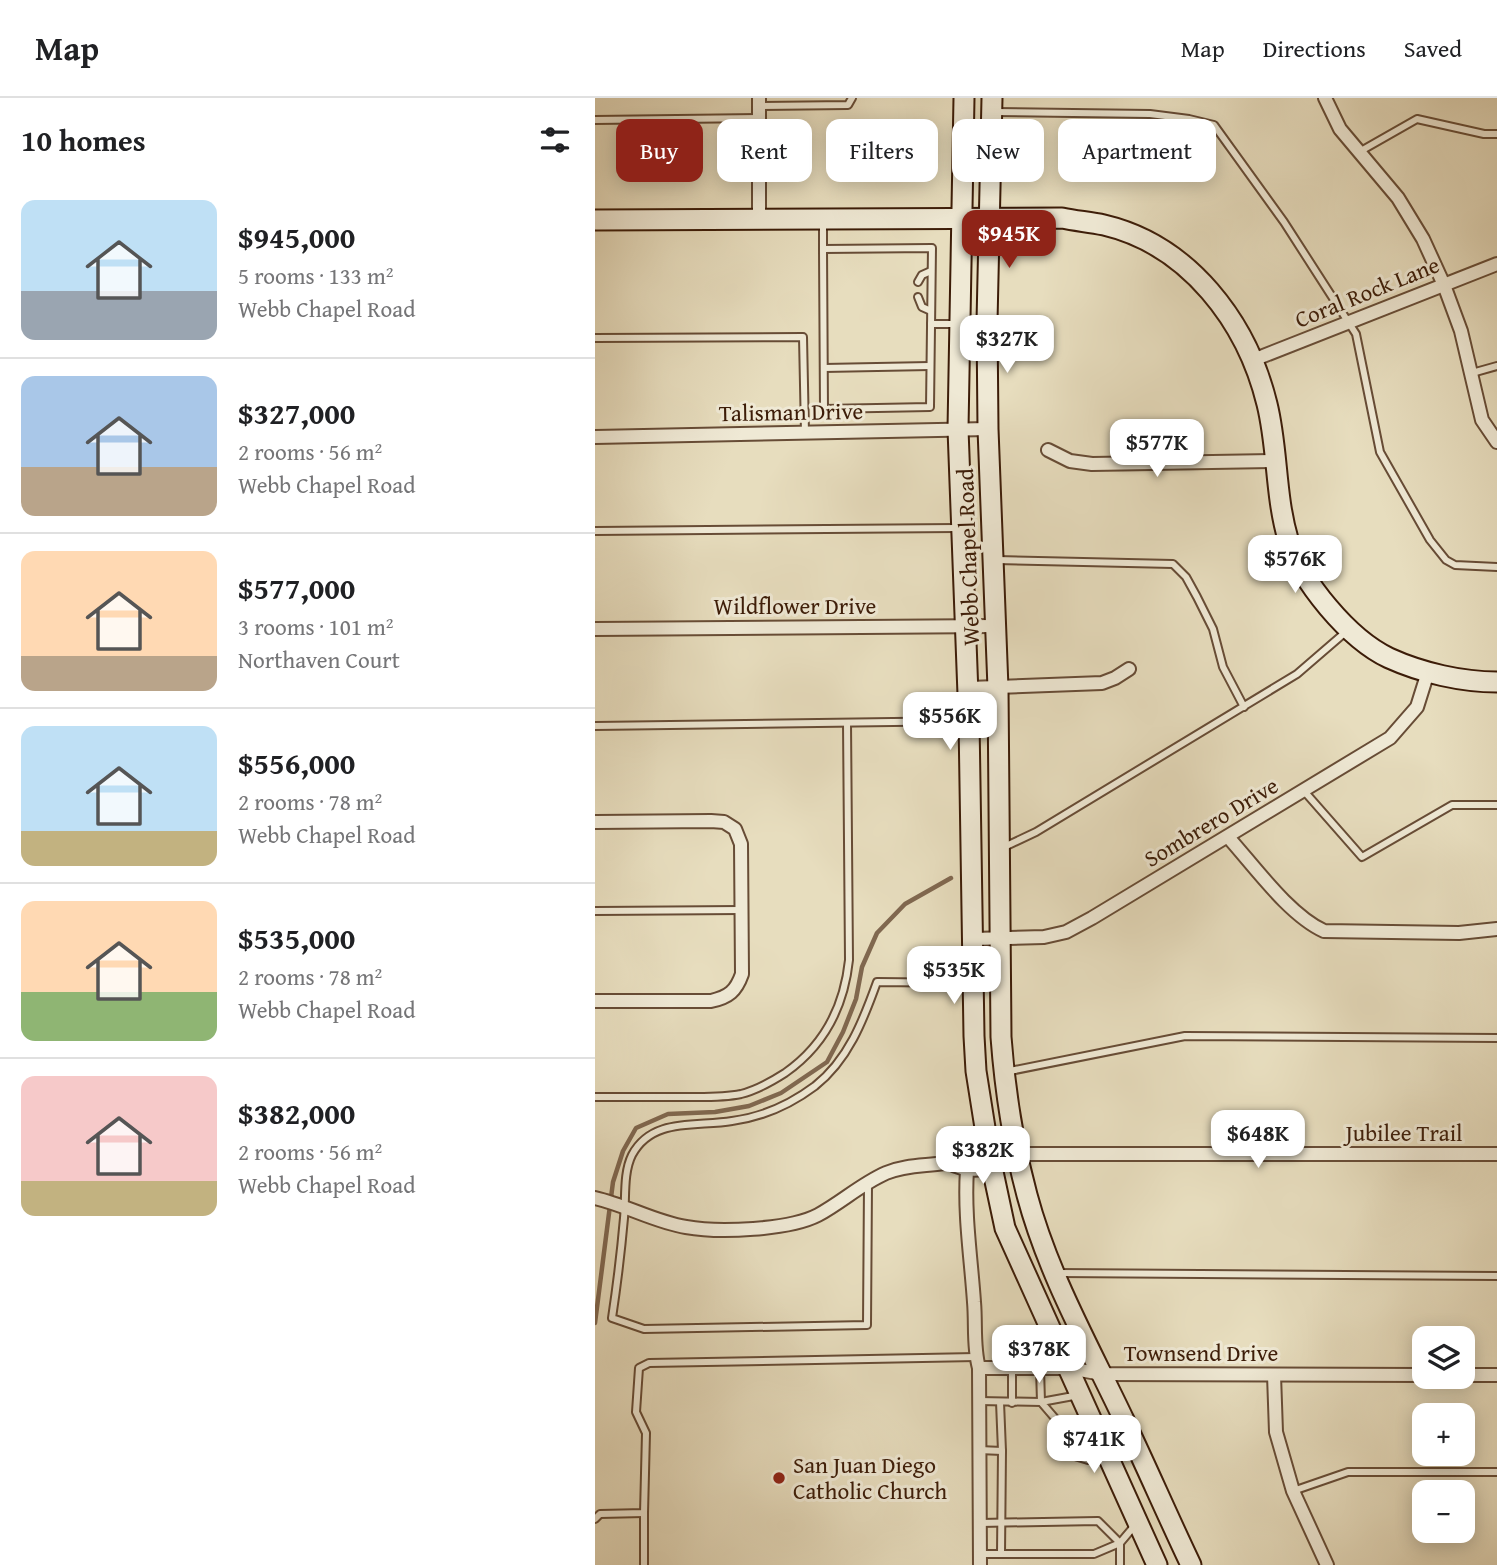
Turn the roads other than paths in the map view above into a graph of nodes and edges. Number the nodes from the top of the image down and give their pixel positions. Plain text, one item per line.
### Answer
1 (852, 98) edge
2 (964, 98) edge
3 (1325, 98) edge
4 (992, 105) edge
5 (759, 107) edge
6 (595, 120) edge
7 (1497, 134) edge
8 (1359, 152) junction
9 (991, 217) junction
10 (759, 218) junction
11 (823, 218) junction
12 (962, 218) junction
13 (595, 220) edge
14 (823, 249) junction
15 (1497, 264) edge
16 (932, 271) junction
17 (918, 282) dead end
18 (1444, 285) junction
19 (918, 297) dead end
20 (931, 312) junction
21 (1349, 322) junction
22 (931, 324) junction
23 (960, 324) junction
24 (595, 338) edge
25 (1253, 360) junction
26 (930, 366) junction
27 (1497, 366) edge
28 (824, 368) junction
29 (1471, 373) junction
30 (958, 429) junction
31 (988, 429) junction
32 (805, 433) junction
33 (595, 438) edge
34 (1497, 442) edge
35 (1048, 450) dead end
36 (1276, 461) junction
37 (963, 528) junction
38 (595, 531) edge
39 (993, 560) junction
40 (1497, 567) edge
41 (966, 626) junction
42 (995, 626) junction
43 (595, 629) edge
44 (1350, 629) junction
45 (1129, 669) dead end
46 (1428, 672) junction
47 (1497, 682) edge
48 (968, 688) junction
49 (998, 688) junction
50 (1244, 707) junction
51 (969, 721) junction
52 (847, 723) junction
53 (595, 726) edge
54 (1304, 791) junction
55 (1497, 805) edge
56 (595, 822) edge
57 (1228, 837) junction
58 (1001, 849) junction
59 (741, 910) junction
60 (595, 911) edge
61 (1497, 929) edge
62 (974, 939) junction
63 (1000, 940) junction
64 (974, 983) junction
65 (595, 1001) edge
66 (1497, 1038) edge
67 (1003, 1073) junction
68 (595, 1097) edge
69 (1017, 1154) junction
70 (1497, 1154) edge
71 (990, 1160) junction
72 (947, 1162) junction
73 (967, 1170) junction
74 (869, 1182) junction
75 (599, 1199) edge
76 (620, 1206) junction
77 (1055, 1273) junction
78 (1497, 1276) edge
79 (977, 1362) junction
80 (1012, 1368) junction
81 (1040, 1368) junction
82 (1069, 1368) junction
83 (1102, 1374) junction
84 (1274, 1375) junction
85 (1412, 1375) edge
86 (1475, 1375) edge
87 (1497, 1375) edge
88 (1080, 1394) junction
89 (979, 1401) junction
90 (1000, 1402) junction
91 (1041, 1402) junction
92 (1012, 1403) junction
93 (979, 1450) junction
94 (1002, 1451) junction
95 (1106, 1451) junction
96 (1497, 1472) edge
97 (1293, 1491) junction
98 (1165, 1510) junction
99 (644, 1513) junction
100 (595, 1519) edge
101 (980, 1523) junction
102 (1002, 1523) junction
103 (1137, 1523) junction
104 (1120, 1543) junction
105 (1001, 1554) junction
106 (980, 1559) edge
107 (644, 1565) edge
108 (1120, 1565) edge
109 (1157, 1565) edge
110 (1191, 1565) edge
111 (1327, 1565) edge

1 - 5 lane
2 - 12 main road, Webb Chapel Road
3 - 8 street
4 - 9 main road, Webb Chapel Road
4 - 21 lane
5 - 6 lane
5 - 10 street
7 - 8 lane
8 - 18 street
9 - 12 main road
9 - 25 main road
9 - 31 main road, Webb Chapel Road
10 - 11 main road
10 - 13 main road
11 - 12 main road
11 - 14 lane
12 - 23 main road, Webb Chapel Road
14 - 16 lane
14 - 28 lane
15 - 18 street, Coral Rock Lane
16 - 17 lane
16 - 20 lane
18 - 21 street, Coral Rock Lane
18 - 29 street
19 - 20 lane
20 - 22 lane
21 - 25 street, Coral Rock Lane
21 - 40 lane
22 - 23 lane
22 - 26 lane
23 - 30 main road, Webb Chapel Road
24 - 32 lane
25 - 36 main road
26 - 28 lane
26 - 28 lane
27 - 29 lane
29 - 34 street
30 - 31 street, Talisman Drive
30 - 32 street, Talisman Drive
30 - 37 main road, Webb Chapel Road
31 - 39 main road, Webb Chapel Road
32 - 33 street, Talisman Drive
35 - 36 street
36 - 44 main road
37 - 38 lane
37 - 41 main road, Webb Chapel Road
39 - 42 main road, Webb Chapel Road
39 - 50 lane
41 - 42 street, Wildflower Drive
41 - 43 street, Wildflower Drive
41 - 48 main road, Webb Chapel Road
42 - 49 main road, Webb Chapel Road
44 - 46 main road
44 - 50 lane
45 - 49 street
46 - 47 main road
46 - 54 street, Sombrero Drive
48 - 49 street
48 - 51 main road, Webb Chapel Road
49 - 58 main road, Webb Chapel Road
50 - 58 lane
51 - 52 lane
51 - 62 main road, Webb Chapel Road
52 - 53 lane
52 - 68 lane
54 - 55 lane
54 - 57 street, Sombrero Drive
56 - 59 street
57 - 61 street
57 - 63 street, Sombrero Drive
58 - 63 main road, Webb Chapel Road
59 - 60 lane
59 - 65 street
62 - 63 street, Sombrero Drive
62 - 64 main road, Webb Chapel Road
63 - 67 main road, Webb Chapel Road
64 - 71 main road, Webb Chapel Road
64 - 76 lane
66 - 67 lane
67 - 69 main road, Webb Chapel Road
69 - 70 street, Jubilee Trail
69 - 71 street, Jubilee Trail
69 - 77 main road, Webb Chapel Road
71 - 72 street
71 - 73 street
71 - 82 main road, Webb Chapel Road
72 - 73 street
72 - 74 street
73 - 79 street
74 - 76 street
74 - 76 lane
75 - 76 street
77 - 78 lane
77 - 83 main road, Webb Chapel Road
79 - 80 street, Townsend Drive
79 - 89 street
79 - 99 lane
80 - 81 street, Townsend Drive
80 - 92 lane
81 - 82 street, Townsend Drive
81 - 91 lane
82 - 83 street, Townsend Drive
82 - 88 main road, Webb Chapel Road
83 - 84 street, Townsend Drive
83 - 98 main road, Webb Chapel Road
84 - 85 street, Townsend Drive
84 - 97 street
86 - 87 street
88 - 91 lane
88 - 95 main road, Webb Chapel Road
89 - 90 lane
89 - 93 street
90 - 92 lane
90 - 94 lane
91 - 92 lane
91 - 95 lane
93 - 94 lane
93 - 101 street
94 - 102 lane
95 - 103 main road, Webb Chapel Road
96 - 97 lane
97 - 111 street
98 - 103 main road
98 - 110 main road, Webb Chapel Road
99 - 100 lane
99 - 107 lane
101 - 102 lane
101 - 106 street
102 - 104 lane
102 - 105 lane
103 - 104 lane
103 - 109 main road, Webb Chapel Road
104 - 105 lane
104 - 108 lane
105 - 106 lane

